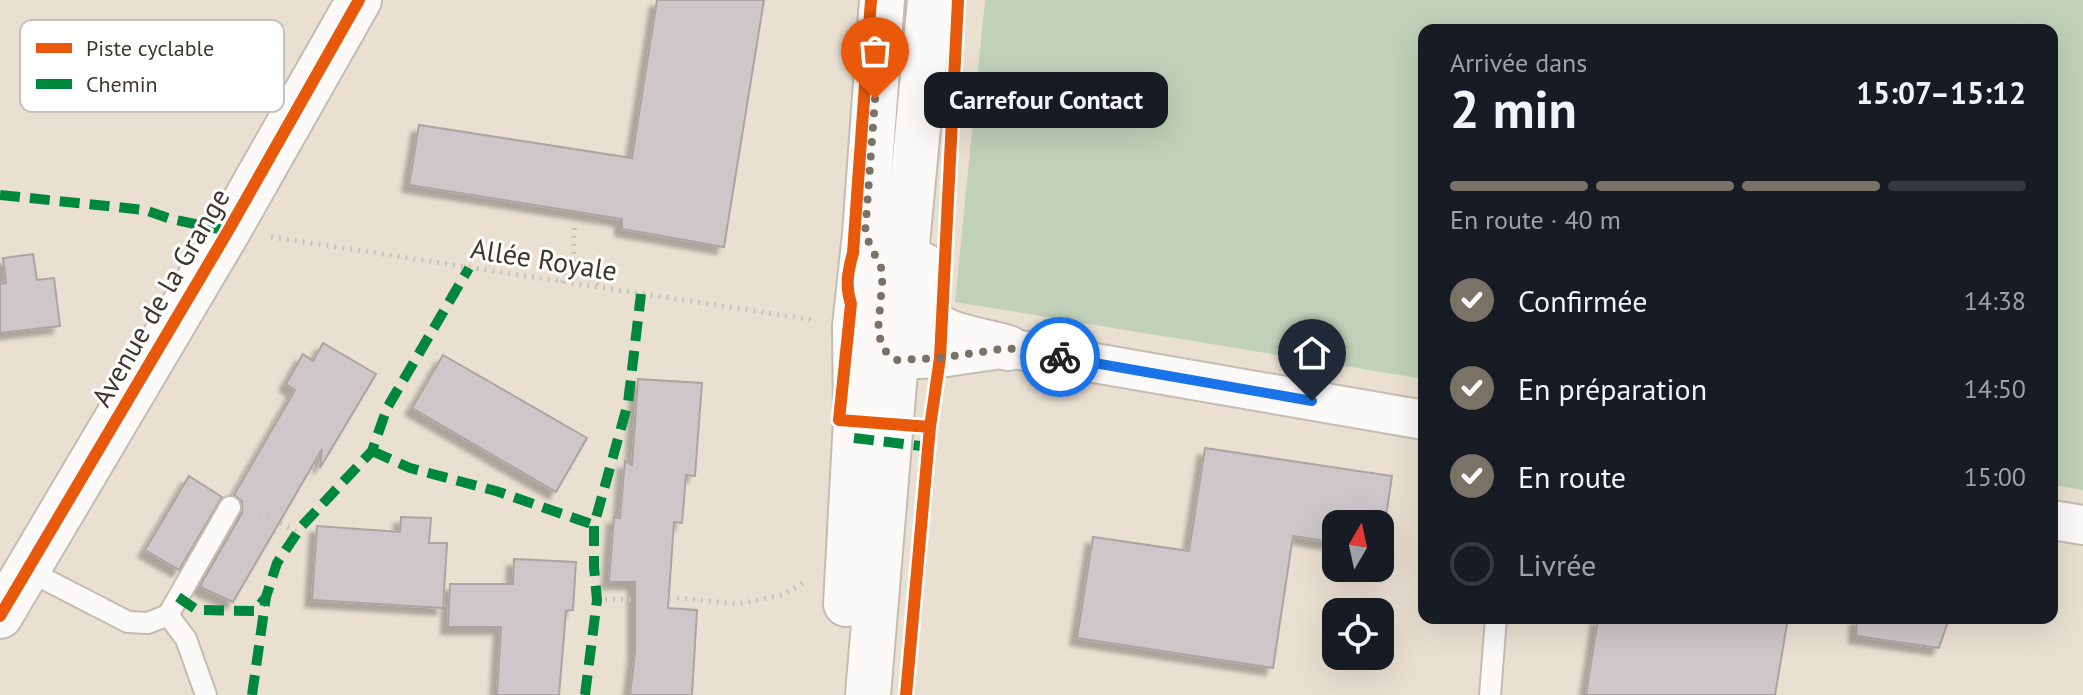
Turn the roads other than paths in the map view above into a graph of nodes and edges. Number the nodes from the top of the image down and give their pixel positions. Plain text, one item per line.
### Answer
1 (359, 0) edge
2 (882, 0) edge
3 (930, 0) edge
4 (919, 108) junction
5 (865, 234) junction
6 (1008, 348) junction
7 (896, 360) junction
8 (1418, 419) edge
9 (230, 507) road end
10 (2058, 521) edge
11 (2083, 525) edge
12 (27, 570) junction
13 (168, 615) junction
14 (0, 616) edge
15 (1496, 624) edge
16 (206, 695) edge
17 (841, 695) edge
18 (868, 695) edge
19 (1490, 695) edge

1 - 12 main road, Avenue de la Grange
2 - 5 main road
3 - 4 main road
4 - 6 main road
4 - 7 main road
5 - 7 main road
5 - 17 main road
6 - 7 street
6 - 8 street
7 - 18 main road
9 - 13 lane
10 - 11 street
12 - 13 lane
12 - 14 main road, Avenue de la Grange
13 - 16 lane
15 - 19 lane

